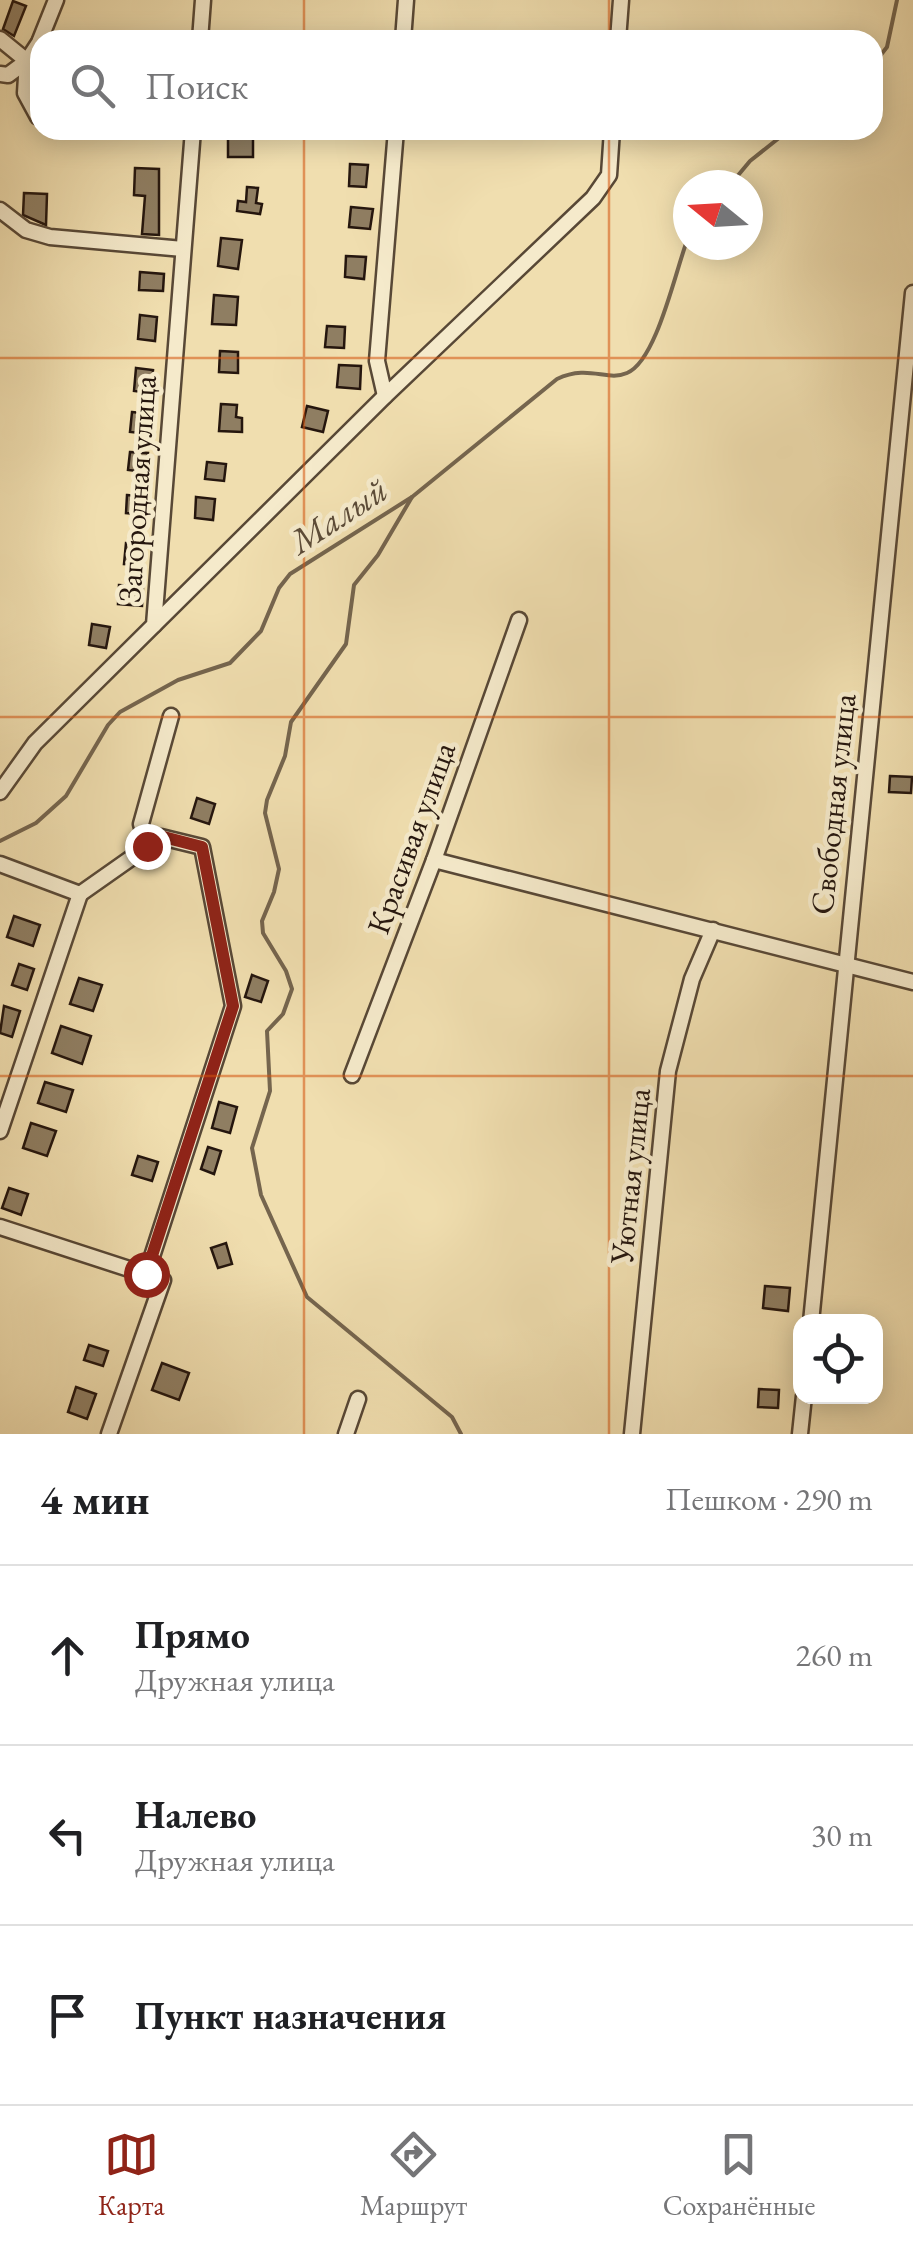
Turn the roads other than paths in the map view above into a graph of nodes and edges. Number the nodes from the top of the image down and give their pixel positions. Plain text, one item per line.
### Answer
1 (56, 0) edge
2 (203, 0) edge
3 (406, 0) edge
4 (621, 0) edge
5 (44, 30) edge
6 (201, 30) edge
7 (404, 30) edge
8 (619, 30) edge
9 (0, 39) edge
10 (30, 57) edge
11 (27, 62) junction
12 (0, 74) edge
13 (30, 102) edge
14 (191, 140) edge
15 (395, 140) edge
16 (611, 140) edge
17 (0, 210) edge
18 (183, 248) junction
19 (913, 293) edge
20 (385, 396) junction
21 (518, 620) dead end
22 (154, 625) junction
23 (171, 716) dead end
24 (0, 792) edge
25 (147, 846) junction
26 (434, 860) junction
27 (0, 864) edge
28 (80, 894) junction
29 (712, 930) junction
30 (844, 962) junction
31 (913, 982) edge
32 (352, 1075) dead end
33 (0, 1131) edge
34 (0, 1227) edge
35 (146, 1274) junction
36 (811, 1314) edge
37 (358, 1399) dead end
38 (803, 1404) edge
39 (109, 1434) edge
40 (346, 1434) edge
41 (632, 1434) edge
42 (800, 1434) edge

1 - 5 street
2 - 6 street
3 - 7 street
4 - 8 street
9 - 11 street
10 - 11 street
11 - 12 street
11 - 13 street
14 - 18 street, Загородная улица
15 - 20 street
16 - 20 street
17 - 18 street
18 - 22 street, Загородная улица
19 - 30 street, Свободная улица
20 - 22 street
21 - 26 street, Красивая улица
22 - 24 street, Загородная улица
23 - 25 street
25 - 28 street
25 - 35 street
26 - 29 street
26 - 32 street, Красивая улица
27 - 28 street
28 - 33 street
29 - 30 street
29 - 41 street, Уютная улица
30 - 31 street
30 - 36 street, Свободная улица
34 - 35 street
35 - 39 street
37 - 40 street
38 - 42 street

